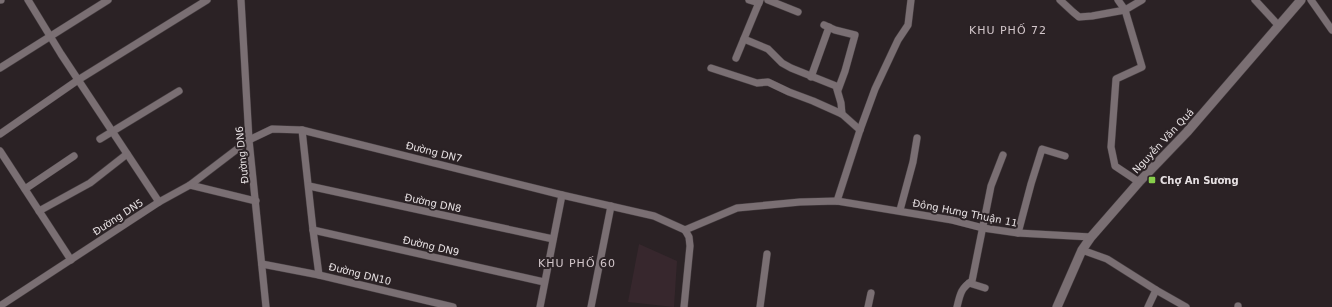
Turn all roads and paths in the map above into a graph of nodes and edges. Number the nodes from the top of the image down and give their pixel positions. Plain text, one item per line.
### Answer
1 (28, 0) edge
2 (108, 0) edge
3 (207, 0) edge
4 (241, 0) edge
5 (749, 0) edge
6 (768, 0) edge
7 (911, 0) edge
8 (1060, 0) edge
9 (1118, 0) edge
10 (1142, 0) edge
11 (1255, 0) edge
12 (1301, 0) edge
13 (1311, 0) edge
14 (760, 2) edge
15 (1125, 10) junction
16 (798, 12) dead end
17 (1278, 26) junction
18 (1332, 30) edge
19 (50, 37) junction
20 (744, 39) junction
21 (736, 58) dead end
22 (0, 68) edge
23 (711, 68) dead end
24 (811, 77) junction
25 (78, 80) junction
26 (838, 90) junction
27 (179, 91) dead end
28 (842, 114) junction
29 (302, 130) junction
30 (860, 130) junction
31 (112, 131) junction
32 (0, 134) edge
33 (917, 138) dead end
34 (100, 139) dead end
35 (249, 140) junction
36 (0, 151) edge
37 (127, 154) junction
38 (1002, 155) dead end
39 (74, 156) dead end
40 (1065, 156) dead end
41 (1139, 182) junction
42 (190, 185) junction
43 (309, 186) junction
44 (25, 189) junction
45 (562, 195) junction
46 (256, 201) junction
47 (837, 201) junction
48 (159, 202) junction
49 (611, 206) junction
50 (900, 210) junction
51 (39, 211) junction
52 (983, 228) junction
53 (313, 230) junction
54 (685, 230) junction
55 (1018, 233) junction
56 (1091, 236) junction
57 (553, 238) junction
58 (1082, 250) junction
59 (767, 254) dead end
60 (71, 260) junction
61 (262, 264) junction
62 (319, 274) junction
63 (544, 282) junction
64 (969, 283) junction
65 (985, 288) dead end
66 (1156, 290) junction
67 (871, 293) dead end
68 (0, 306) edge
69 (266, 307) edge
70 (453, 307) edge
71 (540, 307) edge
72 (591, 307) edge
73 (684, 307) edge
74 (760, 307) edge
75 (868, 307) edge
76 (957, 307) edge
77 (1058, 307) edge
78 (1148, 307) edge
79 (1186, 307) edge

1 - 19 street
2 - 19 street
3 - 25 street
4 - 35 street, Đường DN6
5 - 14 street
6 - 16 street
7 - 30 street
8 - 15 street
9 - 15 street
10 - 15 street
11 - 17 street
12 - 17 main road, Nguyễn Văn Quá
13 - 18 street
14 - 20 street
15 - 41 street
17 - 41 main road, Nguyễn Văn Quá
19 - 22 street
19 - 25 street
20 - 21 street
20 - 24 street
23 - 28 street
24 - 26 street
24 - 26 street
25 - 31 street
25 - 32 street
26 - 28 street
27 - 31 street
28 - 30 street
29 - 35 street, Đường DN7
29 - 43 street
29 - 45 street, Đường DN7
30 - 47 street
31 - 34 street
31 - 37 street
33 - 50 street
35 - 42 street, Đường DN7
35 - 46 street, Đường DN6
36 - 44 street
37 - 48 street
37 - 51 street
38 - 52 street
39 - 44 street
40 - 55 street
41 - 56 main road, Nguyễn Văn Quá
42 - 46 street
42 - 48 street, Đường DN5
43 - 53 street
43 - 57 street, Đường DN8
44 - 51 street
45 - 49 street, Đường DN7
45 - 57 street
46 - 61 street, Đường DN6
47 - 50 street, Đông Hưng Thuận 11
47 - 54 street, Đông Hưng Thuận 11
48 - 60 street, Đường DN5
49 - 54 street, Đường DN7
49 - 72 street
50 - 52 street, Đông Hưng Thuận 11
51 - 60 street
52 - 55 street, Đông Hưng Thuận 11
52 - 64 street
53 - 62 street
53 - 63 street, Đường DN9
54 - 73 street
55 - 56 street, Đông Hưng Thuận 11
56 - 58 main road, Nguyễn Văn Quá
57 - 63 street
58 - 66 street
58 - 77 main road, Nguyễn Văn Quá
59 - 74 street
60 - 68 street, Đường DN5
61 - 62 street, Đường DN10
61 - 69 street, Đường DN6
62 - 70 street, Đường DN10
63 - 71 street
64 - 65 street
64 - 76 street
66 - 78 street
66 - 79 street
67 - 75 street

